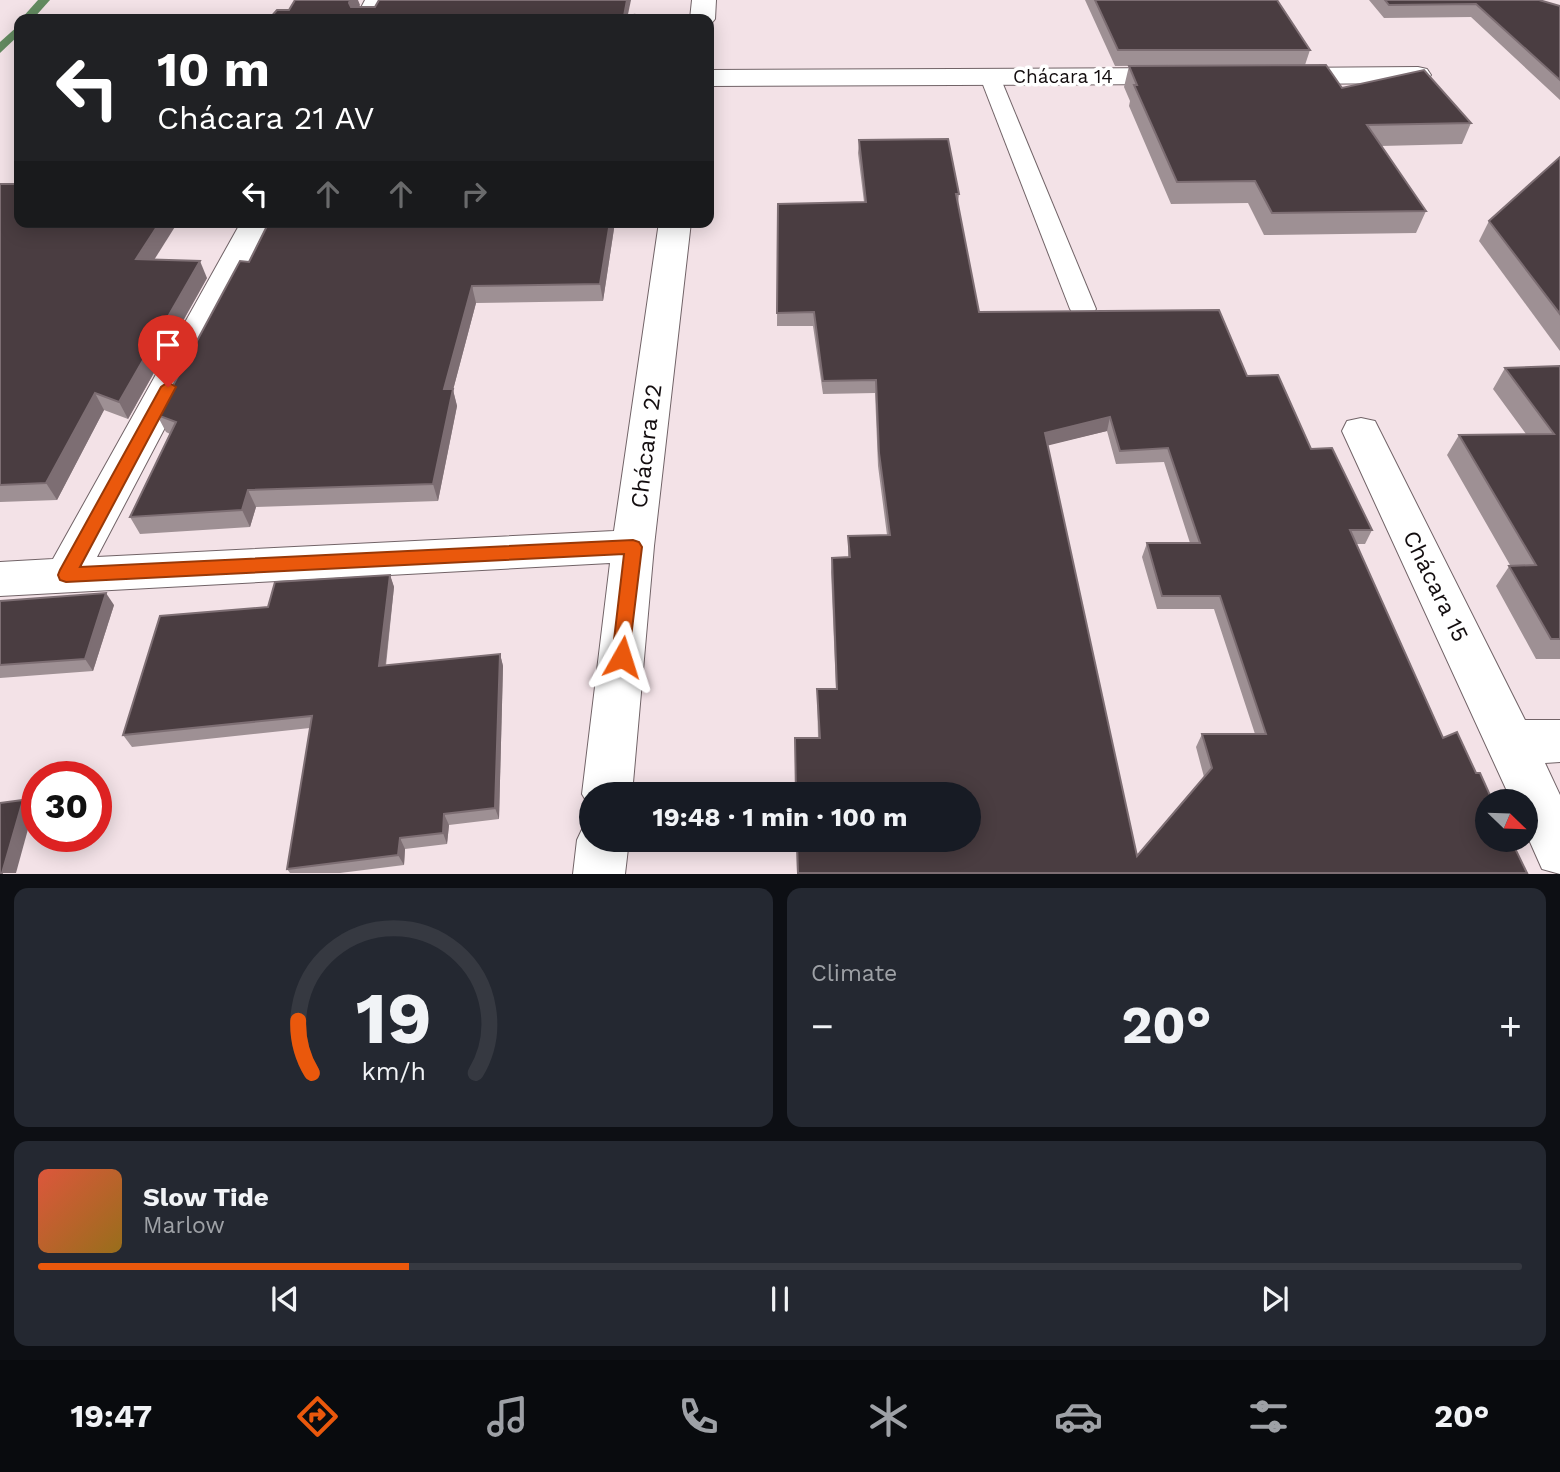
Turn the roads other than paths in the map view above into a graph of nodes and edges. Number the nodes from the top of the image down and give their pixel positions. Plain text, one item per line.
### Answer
1 (1418, 75) edge
2 (1211, 76) edge
3 (1252, 76) edge
4 (990, 77) junction
5 (714, 78) edge
6 (254, 228) edge
7 (673, 228) edge
8 (1083, 309) edge
9 (1361, 431) dead end
10 (633, 547) junction
11 (66, 575) junction
12 (0, 579) edge
13 (1511, 741) junction
14 (1560, 741) edge
15 (608, 782) edge
16 (602, 852) edge
17 (1560, 852) edge
18 (599, 873) edge

1 - 3 street
2 - 4 street, Chácara 14
4 - 5 street, Chácara 14
4 - 8 lane
6 - 11 street
7 - 10 street, Chácara 22
9 - 13 street, Chácara 15
10 - 11 street
10 - 15 street, Chácara 22
11 - 12 street
13 - 14 street
13 - 17 street, Chácara 15
16 - 18 street

